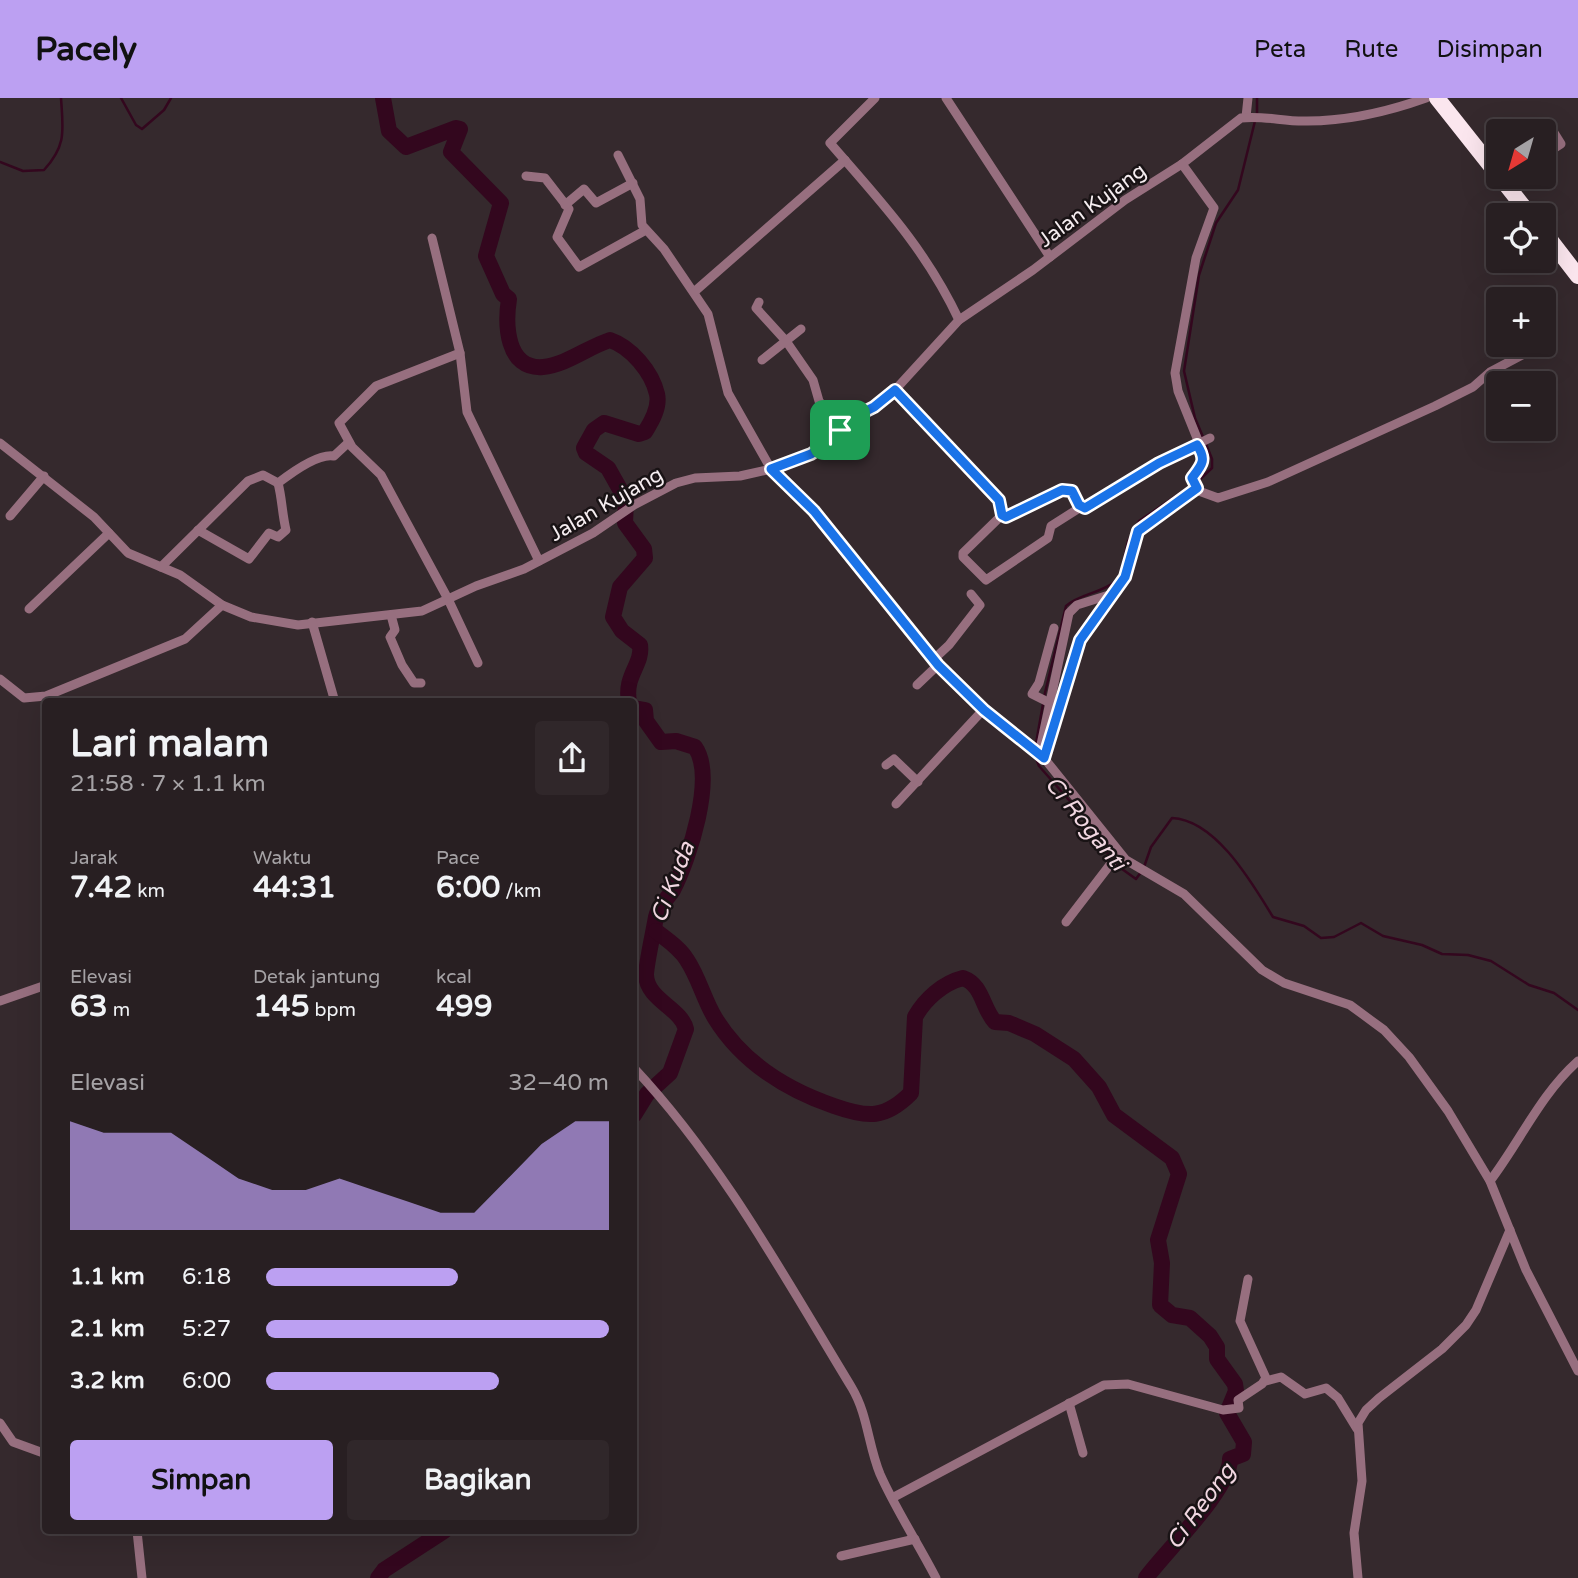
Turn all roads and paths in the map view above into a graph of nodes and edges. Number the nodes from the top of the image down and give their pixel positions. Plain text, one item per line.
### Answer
1 (875, 98) edge
2 (946, 98) edge
3 (1248, 98) edge
4 (1426, 98) edge
5 (1437, 98) edge
6 (1246, 117) junction
7 (618, 155) dead end
8 (1486, 158) edge
9 (845, 160) junction
10 (1182, 164) junction
11 (526, 176) dead end
12 (633, 183) junction
13 (565, 205) junction
14 (646, 230) junction
15 (432, 238) dead end
16 (1556, 248) edge
17 (1050, 257) junction
18 (1578, 276) edge
19 (694, 292) junction
20 (759, 302) dead end
21 (959, 320) junction
22 (801, 329) dead end
23 (786, 341) junction
24 (460, 354) junction
25 (1518, 357) edge
26 (762, 360) dead end
27 (895, 390) junction
28 (840, 430) junction
29 (1203, 441) junction
30 (349, 442) junction
31 (0, 443) edge
32 (771, 469) junction
33 (44, 476) junction
34 (278, 483) junction
35 (1195, 485) junction
36 (1082, 507) junction
37 (1002, 515) junction
38 (10, 516) dead end
39 (198, 530) junction
40 (108, 533) junction
41 (539, 561) junction
42 (161, 567) junction
43 (971, 594) dead end
44 (1112, 594) junction
45 (448, 598) junction
46 (222, 606) junction
47 (29, 609) dead end
48 (391, 615) junction
49 (312, 622) junction
50 (1058, 634) junction
51 (936, 662) junction
52 (478, 663) dead end
53 (0, 678) edge
54 (421, 683) dead end
55 (917, 685) dead end
56 (334, 698) edge
57 (1044, 701) junction
58 (984, 710) junction
59 (1038, 753) junction
60 (886, 765) dead end
61 (918, 782) junction
62 (896, 804) dead end
63 (1114, 859) junction
64 (1066, 922) dead end
65 (42, 986) edge
66 (0, 1001) edge
67 (1578, 1060) edge
68 (637, 1071) edge
69 (1490, 1181) junction
70 (1510, 1230) junction
71 (1248, 1279) dead end
72 (1578, 1371) edge
73 (1266, 1381) junction
74 (1069, 1403) junction
75 (0, 1423) edge
76 (1357, 1429) junction
77 (1083, 1452) dead end
78 (42, 1453) edge
79 (894, 1497) junction
80 (137, 1534) edge
81 (915, 1539) junction
82 (841, 1556) dead end
83 (142, 1578) edge
84 (936, 1578) edge
85 (1359, 1578) edge

1 - 9 street
2 - 17 street
3 - 6 street
4 - 6 street
5 - 8 highway
6 - 10 street, Jalan Kujang
7 - 12 street
9 - 19 street
9 - 21 street
10 - 17 street, Jalan Kujang
10 - 29 street
11 - 13 street
12 - 13 street
12 - 14 street
13 - 14 street
14 - 19 street
15 - 24 street
16 - 18 highway
17 - 21 street, Jalan Kujang
19 - 32 street
20 - 23 street
21 - 27 street, Jalan Kujang
22 - 23 street
23 - 26 street
23 - 28 street
24 - 30 street
24 - 41 street
25 - 35 street
27 - 28 street, Jalan Kujang
27 - 37 street
28 - 32 street, Jalan Kujang
29 - 35 street
29 - 36 street
30 - 34 street
30 - 45 street
31 - 33 street, Jalan Kujang
32 - 41 street, Jalan Kujang
32 - 51 street
33 - 38 street
33 - 40 street, Jalan Kujang
34 - 39 street
34 - 39 street
35 - 44 street
36 - 37 street
36 - 37 street
39 - 42 street
40 - 42 street, Jalan Kujang
40 - 47 street
41 - 45 street, Jalan Kujang
42 - 46 street, Jalan Kujang
43 - 51 street
44 - 50 street
44 - 59 street
45 - 48 street, Jalan Kujang
45 - 52 street
46 - 49 street, Jalan Kujang
46 - 53 street
48 - 49 street, Jalan Kujang
48 - 54 street
49 - 56 street
50 - 57 street
50 - 57 street
51 - 55 street
51 - 58 street
57 - 59 street
58 - 59 street
58 - 61 street
59 - 63 street
60 - 61 street
61 - 62 street
63 - 64 street
63 - 69 street
65 - 66 street
67 - 69 street
68 - 79 street
69 - 70 street
70 - 72 street
70 - 76 street
71 - 73 street
73 - 74 street
73 - 76 street
74 - 77 street
74 - 79 street
75 - 78 street
76 - 85 street
79 - 81 street
80 - 83 street
81 - 82 street
81 - 84 street

